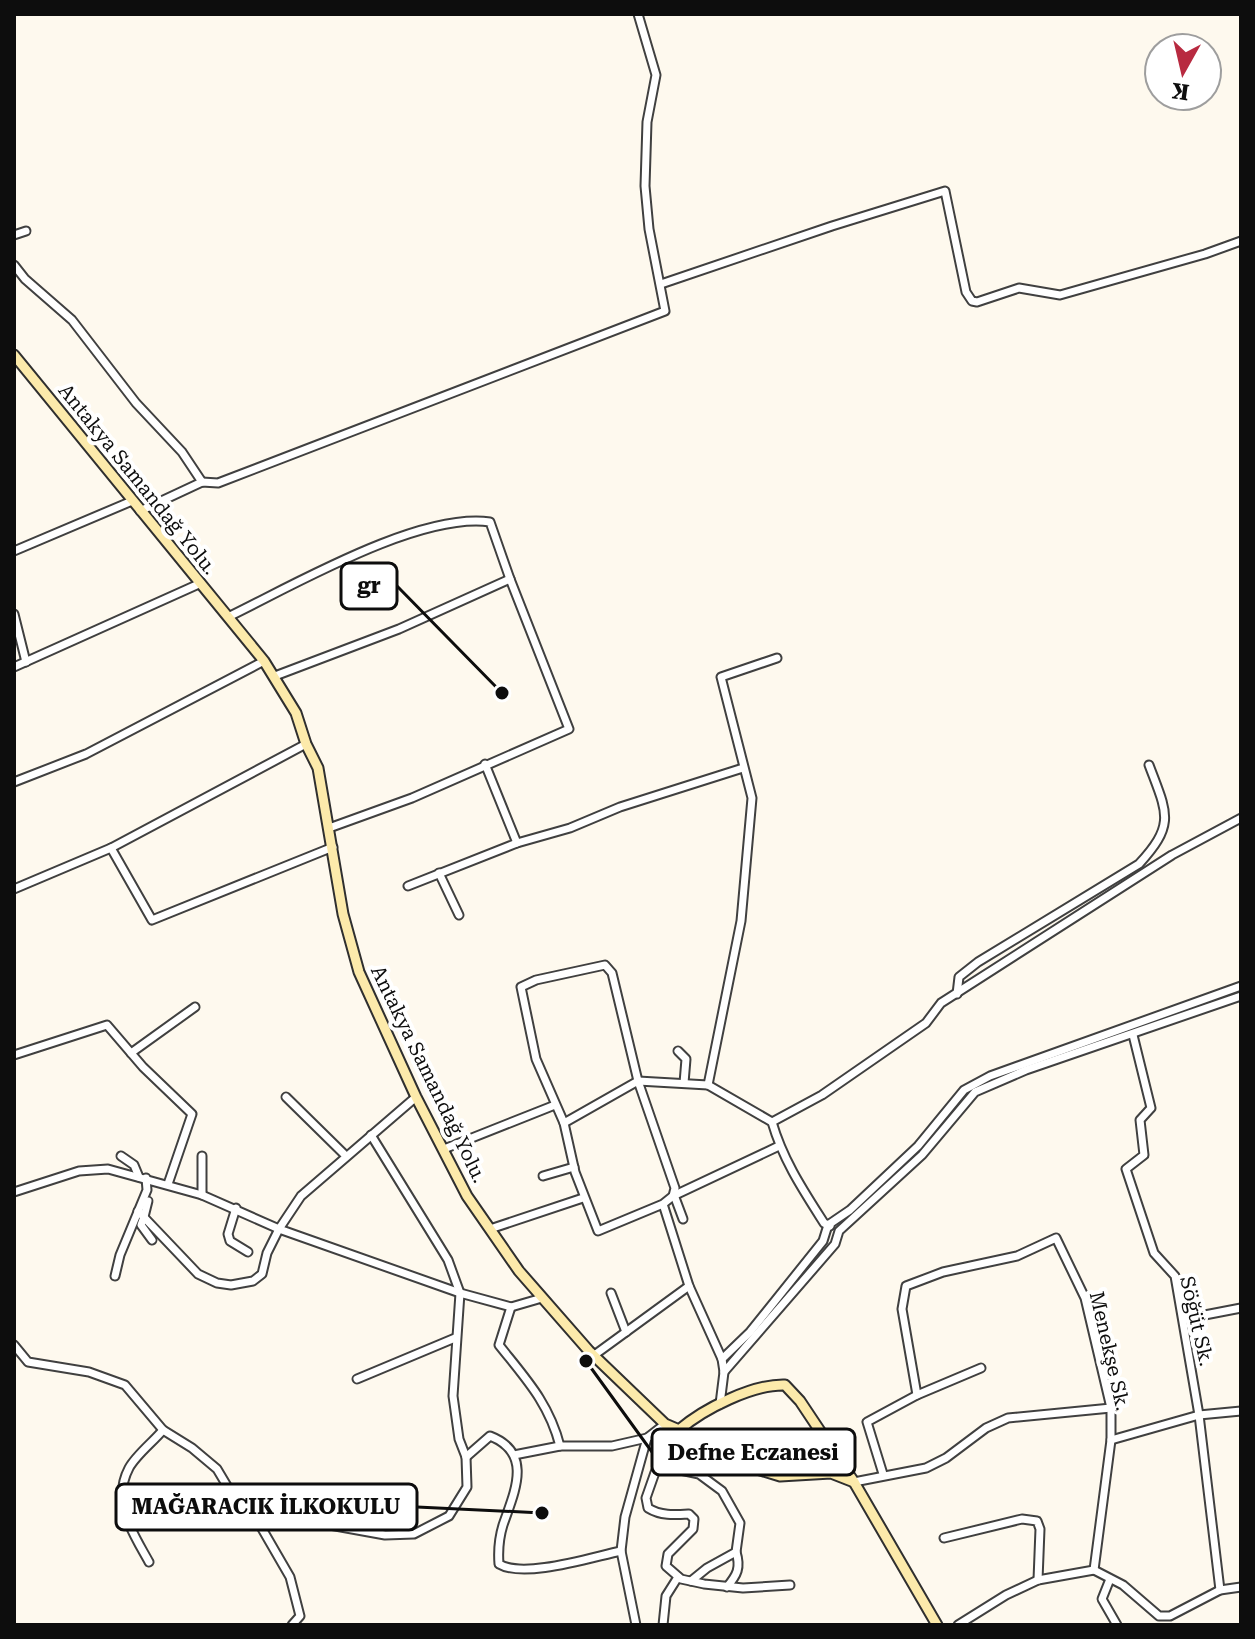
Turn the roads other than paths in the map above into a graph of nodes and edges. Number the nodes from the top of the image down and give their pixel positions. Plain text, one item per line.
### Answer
1 (638, 14) edge
2 (26, 231) dead end
3 (14, 235) edge
4 (1241, 241) edge
5 (14, 265) edge
6 (661, 284) junction
7 (14, 355) edge
8 (19, 370) edge
9 (202, 482) junction
10 (132, 501) junction
11 (140, 511) junction
12 (14, 551) edge
13 (510, 579) junction
14 (201, 583) junction
15 (14, 614) edge
16 (228, 617) junction
17 (777, 658) dead end
18 (264, 661) junction
19 (26, 662) junction
20 (14, 667) edge
21 (275, 676) junction
22 (306, 744) junction
23 (485, 764) junction
24 (1149, 765) dead end
25 (743, 768) junction
26 (14, 782) edge
27 (1241, 818) edge
28 (329, 828) junction
29 (517, 843) junction
30 (333, 847) junction
31 (111, 848) junction
32 (439, 873) junction
33 (408, 886) dead end
34 (14, 889) edge
35 (459, 915) dead end
36 (1241, 986) edge
37 (957, 994) junction
38 (1241, 996) edge
39 (195, 1007) dead end
40 (1133, 1035) junction
41 (678, 1051) dead end
42 (131, 1053) junction
43 (14, 1055) edge
44 (638, 1081) junction
45 (684, 1083) junction
46 (708, 1085) junction
47 (286, 1097) dead end
48 (416, 1097) junction
49 (555, 1105) junction
50 (772, 1122) junction
51 (564, 1123) junction
52 (371, 1135) junction
53 (779, 1146) junction
54 (444, 1149) junction
55 (121, 1156) dead end
56 (202, 1156) dead end
57 (346, 1156) junction
58 (574, 1167) junction
59 (543, 1176) dead end
60 (143, 1178) junction
61 (168, 1184) junction
62 (14, 1192) edge
63 (202, 1195) junction
64 (674, 1196) junction
65 (583, 1198) junction
66 (148, 1201) dead end
67 (663, 1204) junction
68 (236, 1208) junction
69 (142, 1215) junction
70 (683, 1219) dead end
71 (828, 1225) junction
72 (279, 1229) junction
73 (490, 1229) junction
74 (839, 1231) junction
75 (152, 1240) dead end
76 (248, 1252) dead end
77 (115, 1276) dead end
78 (689, 1286) junction
79 (460, 1293) junction
80 (611, 1293) dead end
81 (542, 1298) junction
82 (511, 1307) junction
83 (1241, 1308) edge
84 (1184, 1319) junction
85 (626, 1332) junction
86 (455, 1338) junction
87 (14, 1345) edge
88 (593, 1356) junction
89 (722, 1359) junction
90 (981, 1368) dead end
91 (724, 1372) junction
92 (357, 1379) dead end
93 (917, 1395) junction
94 (720, 1404) junction
95 (1111, 1408) junction
96 (1241, 1411) edge
97 (1199, 1415) junction
98 (672, 1427) junction
99 (163, 1430) junction
100 (647, 1438) junction
101 (1111, 1440) junction
102 (560, 1446) junction
103 (514, 1455) junction
104 (466, 1457) junction
105 (657, 1465) junction
106 (883, 1474) junction
107 (854, 1482) junction
108 (257, 1520) junction
109 (944, 1538) dead end
110 (621, 1551) junction
111 (736, 1552) junction
112 (149, 1562) dead end
113 (1094, 1570) junction
114 (678, 1577) junction
115 (1110, 1579) junction
116 (1038, 1580) junction
117 (691, 1581) junction
118 (790, 1585) dead end
119 (727, 1587) junction
120 (1241, 1587) edge
121 (1220, 1590) junction
122 (300, 1616) junction
123 (292, 1625) edge
124 (304, 1625) edge
125 (636, 1625) edge
126 (663, 1625) edge
127 (937, 1625) edge
128 (958, 1625) edge
129 (1117, 1625) edge

1 - 6 street
2 - 3 street
4 - 6 street
5 - 9 street
6 - 9 street
7 - 8 street, Antakya Samandağ Yolu.
8 - 10 street, Antakya Samandağ Yolu.
9 - 11 street
10 - 11 street, Antakya Samandağ Yolu.
10 - 12 street
11 - 14 street, Antakya Samandağ Yolu.
13 - 16 street
13 - 21 street
13 - 23 street
14 - 16 street, Antakya Samandağ Yolu.
14 - 19 street
15 - 19 street
16 - 18 street, Antakya Samandağ Yolu.
17 - 25 street
18 - 21 street, Antakya Samandağ Yolu.
18 - 26 street
19 - 20 street
21 - 22 street, Antakya Samandağ Yolu.
22 - 28 street, Antakya Samandağ Yolu.
22 - 31 street
23 - 28 street
23 - 29 street
24 - 37 street
25 - 29 street
25 - 46 street
27 - 37 street
28 - 30 street, Antakya Samandağ Yolu.
29 - 32 street
30 - 31 street
30 - 48 street, Antakya Samandağ Yolu.
31 - 34 street
32 - 33 street
32 - 35 street
36 - 71 street
37 - 50 street
38 - 40 street
39 - 42 street
40 - 74 street
40 - 84 street, Söğüt Sk.
41 - 45 street
42 - 43 street
42 - 61 street
44 - 45 street
44 - 49 street
44 - 51 street
44 - 64 street
45 - 46 street
46 - 50 street
47 - 57 street
48 - 52 street
48 - 54 street, Antakya Samandağ Yolu.
49 - 51 street
49 - 54 street
50 - 53 street
51 - 58 street
52 - 57 street
52 - 79 street
53 - 64 street
53 - 71 street
54 - 73 street, Antakya Samandağ Yolu.
55 - 60 street
56 - 63 street
57 - 72 street
58 - 59 street
58 - 65 street
60 - 61 street
60 - 62 street
60 - 69 street
61 - 63 street
63 - 68 street
64 - 67 street
64 - 70 street
65 - 67 street
65 - 73 street
66 - 69 street
67 - 78 street
68 - 72 street
68 - 76 street
69 - 72 street
69 - 75 street
69 - 77 street
71 - 74 street
71 - 89 street
72 - 79 street
73 - 81 street, Antakya Samandağ Yolu.
74 - 91 street
78 - 85 street
78 - 89 street
79 - 82 street
79 - 86 street
80 - 85 street
81 - 82 street
81 - 88 street, Antakya Samandağ Yolu.
82 - 102 street
83 - 84 street
84 - 97 street, Söğüt Sk.
85 - 88 street
86 - 92 street
86 - 104 street
87 - 99 street
88 - 98 street, Antakya Samandağ Yolu.
89 - 91 street
90 - 93 street
91 - 94 street
93 - 95 street, Menekşe Sk.
93 - 106 street
94 - 98 street
94 - 107 street
95 - 101 street, Menekşe Sk.
95 - 106 street
96 - 97 street
97 - 101 street
97 - 121 street, Söğüt Sk.
98 - 100 street
98 - 105 street
98 - 107 street, Antakya Samandağ Yolu.
99 - 108 street
99 - 112 street
100 - 102 street
100 - 110 street
101 - 113 street, Menekşe Sk.
102 - 103 street
103 - 104 street
103 - 110 street
104 - 108 street
105 - 111 street
105 - 114 street
106 - 107 street
107 - 127 street
108 - 122 street
109 - 116 street
110 - 125 street
111 - 117 street
111 - 119 street
113 - 115 street
113 - 116 street
114 - 117 street
114 - 126 street
115 - 121 street
115 - 129 street
116 - 128 street
117 - 119 street
118 - 119 street
120 - 121 street
122 - 123 street
122 - 124 street

